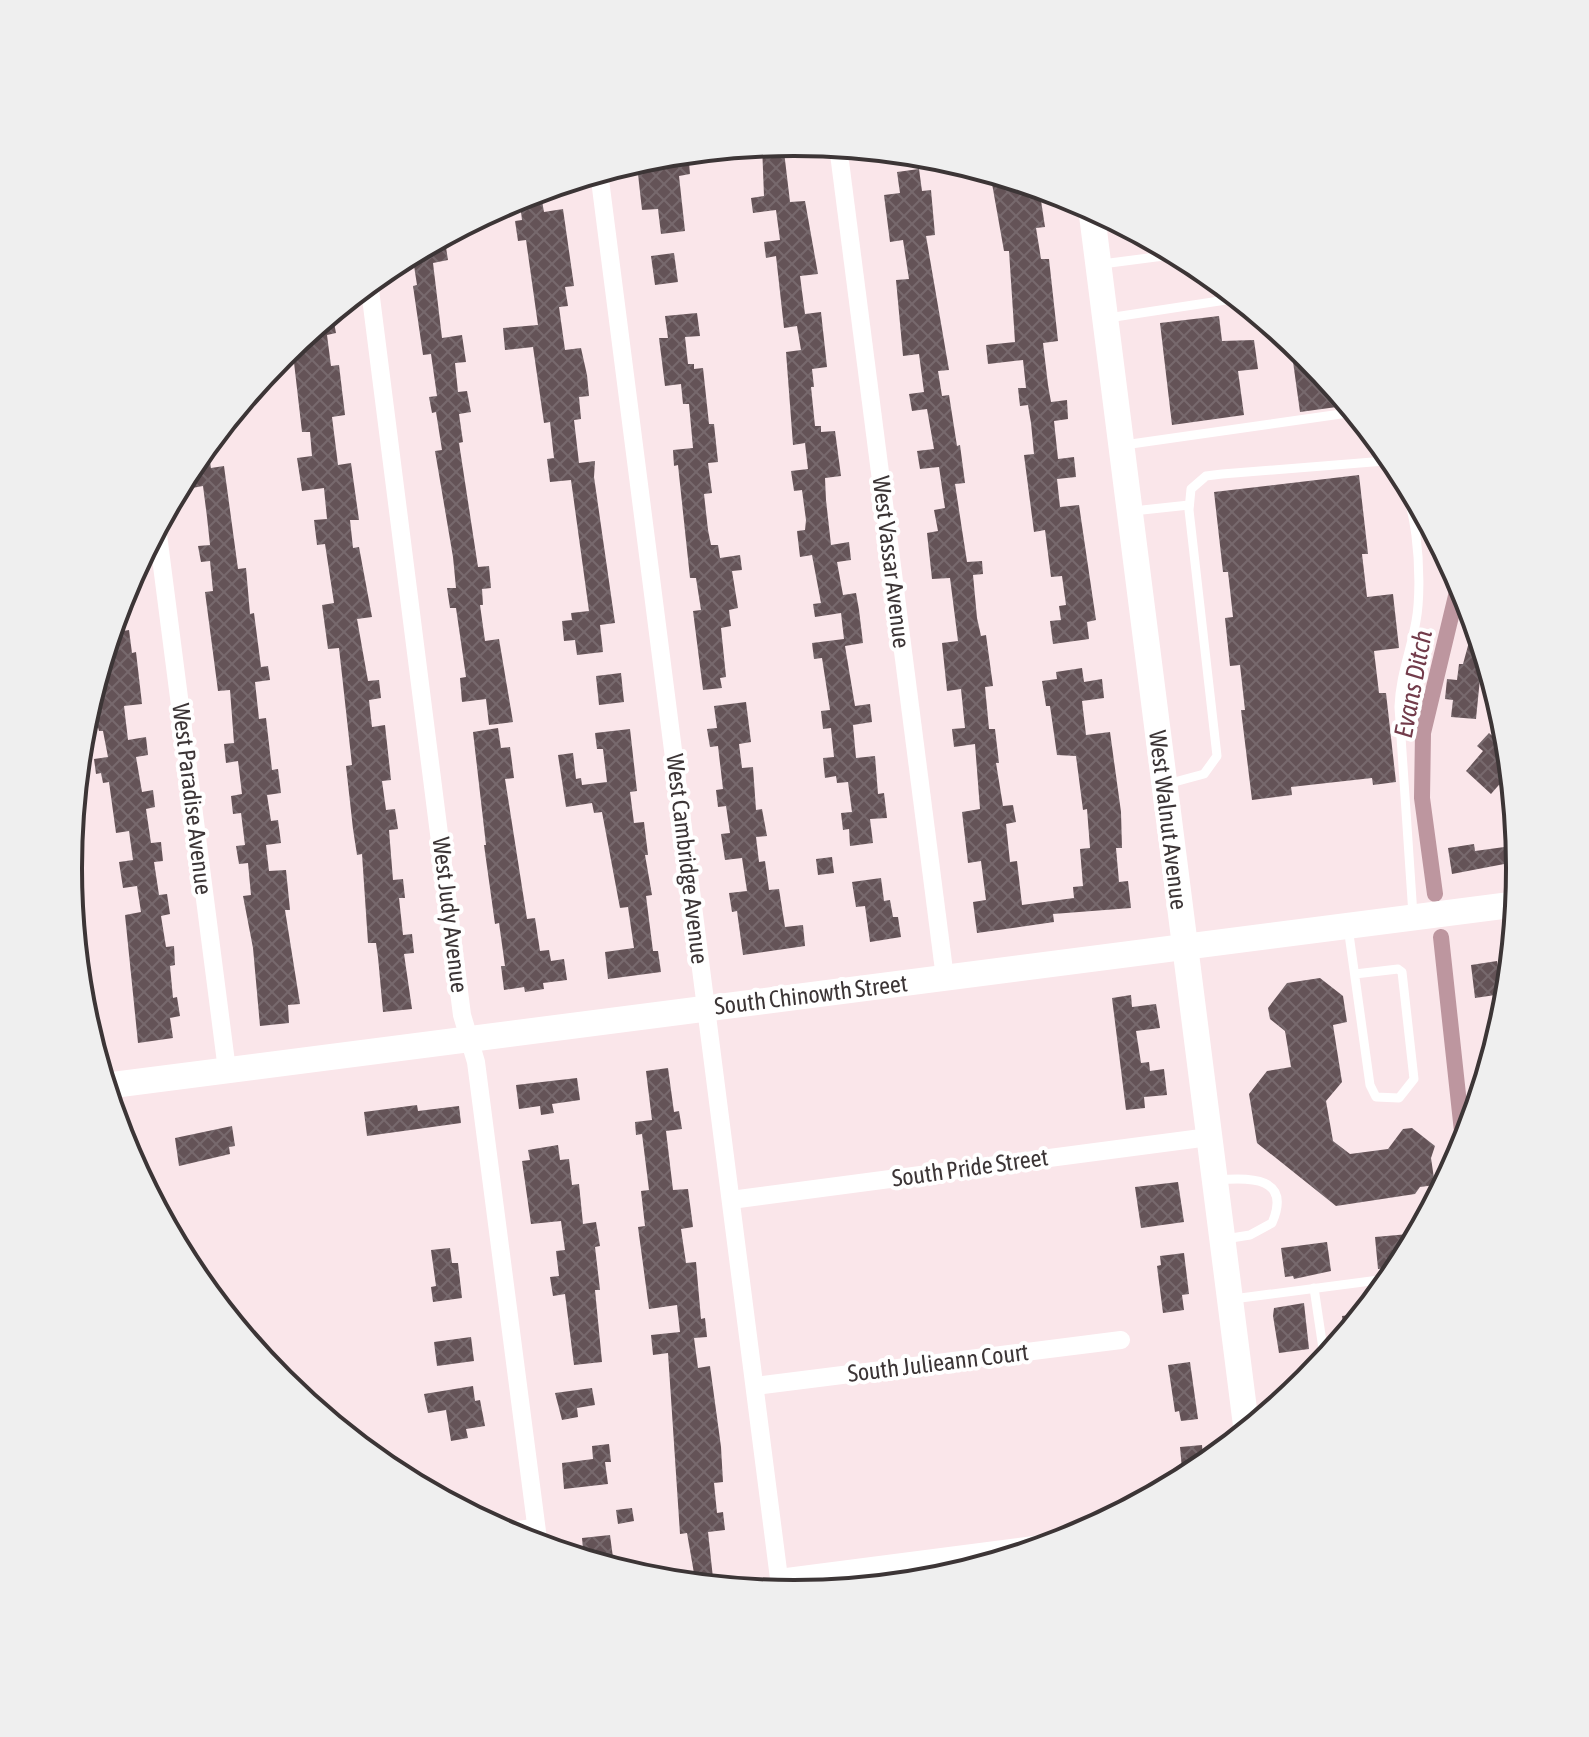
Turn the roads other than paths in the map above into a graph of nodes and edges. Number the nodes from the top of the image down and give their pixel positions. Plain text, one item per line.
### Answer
1 (840, 158) edge
2 (600, 183) edge
3 (1097, 223) edge
4 (1160, 257) edge
5 (1099, 265) junction
6 (371, 296) edge
7 (1224, 300) edge
8 (1105, 318) junction
9 (1342, 414) edge
10 (1121, 445) junction
11 (1378, 460) edge
12 (1189, 505) junction
13 (1129, 511) junction
14 (1411, 511) edge
15 (159, 545) edge
16 (1164, 785) junction
17 (1505, 906) edge
18 (1414, 918) junction
19 (1348, 927) junction
20 (1185, 948) junction
21 (1355, 974) junction
22 (945, 978) junction
23 (707, 1008) junction
24 (470, 1039) junction
25 (227, 1070) junction
26 (116, 1085) edge
27 (1209, 1137) junction
28 (1214, 1180) junction
29 (731, 1200) junction
30 (1223, 1239) junction
31 (1375, 1280) edge
32 (1314, 1288) junction
33 (1230, 1299) junction
34 (1121, 1340) dead end
35 (1323, 1346) edge
36 (755, 1386) junction
37 (1245, 1420) edge
38 (537, 1523) junction
39 (518, 1525) edge
40 (538, 1533) edge
41 (994, 1552) edge
42 (779, 1580) edge
43 (818, 1580) edge

1 - 22 street, West Vassar Avenue
2 - 23 street, West Cambridge Avenue
3 - 5 street, West Walnut Avenue
4 - 5 lane
5 - 8 street, West Walnut Avenue
6 - 24 street, West Judy Avenue
7 - 8 lane
8 - 10 street, West Walnut Avenue
9 - 10 lane
10 - 13 street, West Walnut Avenue
11 - 12 lane
12 - 13 lane
12 - 16 lane
13 - 16 street, West Walnut Avenue
14 - 18 lane
15 - 25 street, West Paradise Avenue
16 - 20 street, West Walnut Avenue
17 - 18 street, South Chinowth Street
18 - 19 street, South Chinowth Street
19 - 20 street, South Chinowth Street
19 - 21 lane
20 - 22 street, South Chinowth Street
20 - 27 street, West Walnut Avenue
21 - 21 lane
22 - 23 street, South Chinowth Street
23 - 24 street, South Chinowth Street
23 - 29 street, West Cambridge Avenue
24 - 25 street, South Chinowth Street
24 - 38 street, West Judy Avenue
25 - 26 street, South Chinowth Street
27 - 28 street, West Walnut Avenue
27 - 29 street, South Pride Street
28 - 30 street, West Walnut Avenue
28 - 30 lane
29 - 36 street, West Cambridge Avenue
30 - 33 street, West Walnut Avenue
31 - 32 lane
32 - 33 lane
32 - 35 lane
33 - 37 street, West Walnut Avenue
34 - 36 street, South Julieann Court
36 - 42 street, West Cambridge Avenue
38 - 39 lane
38 - 40 street, West Judy Avenue
41 - 43 street

